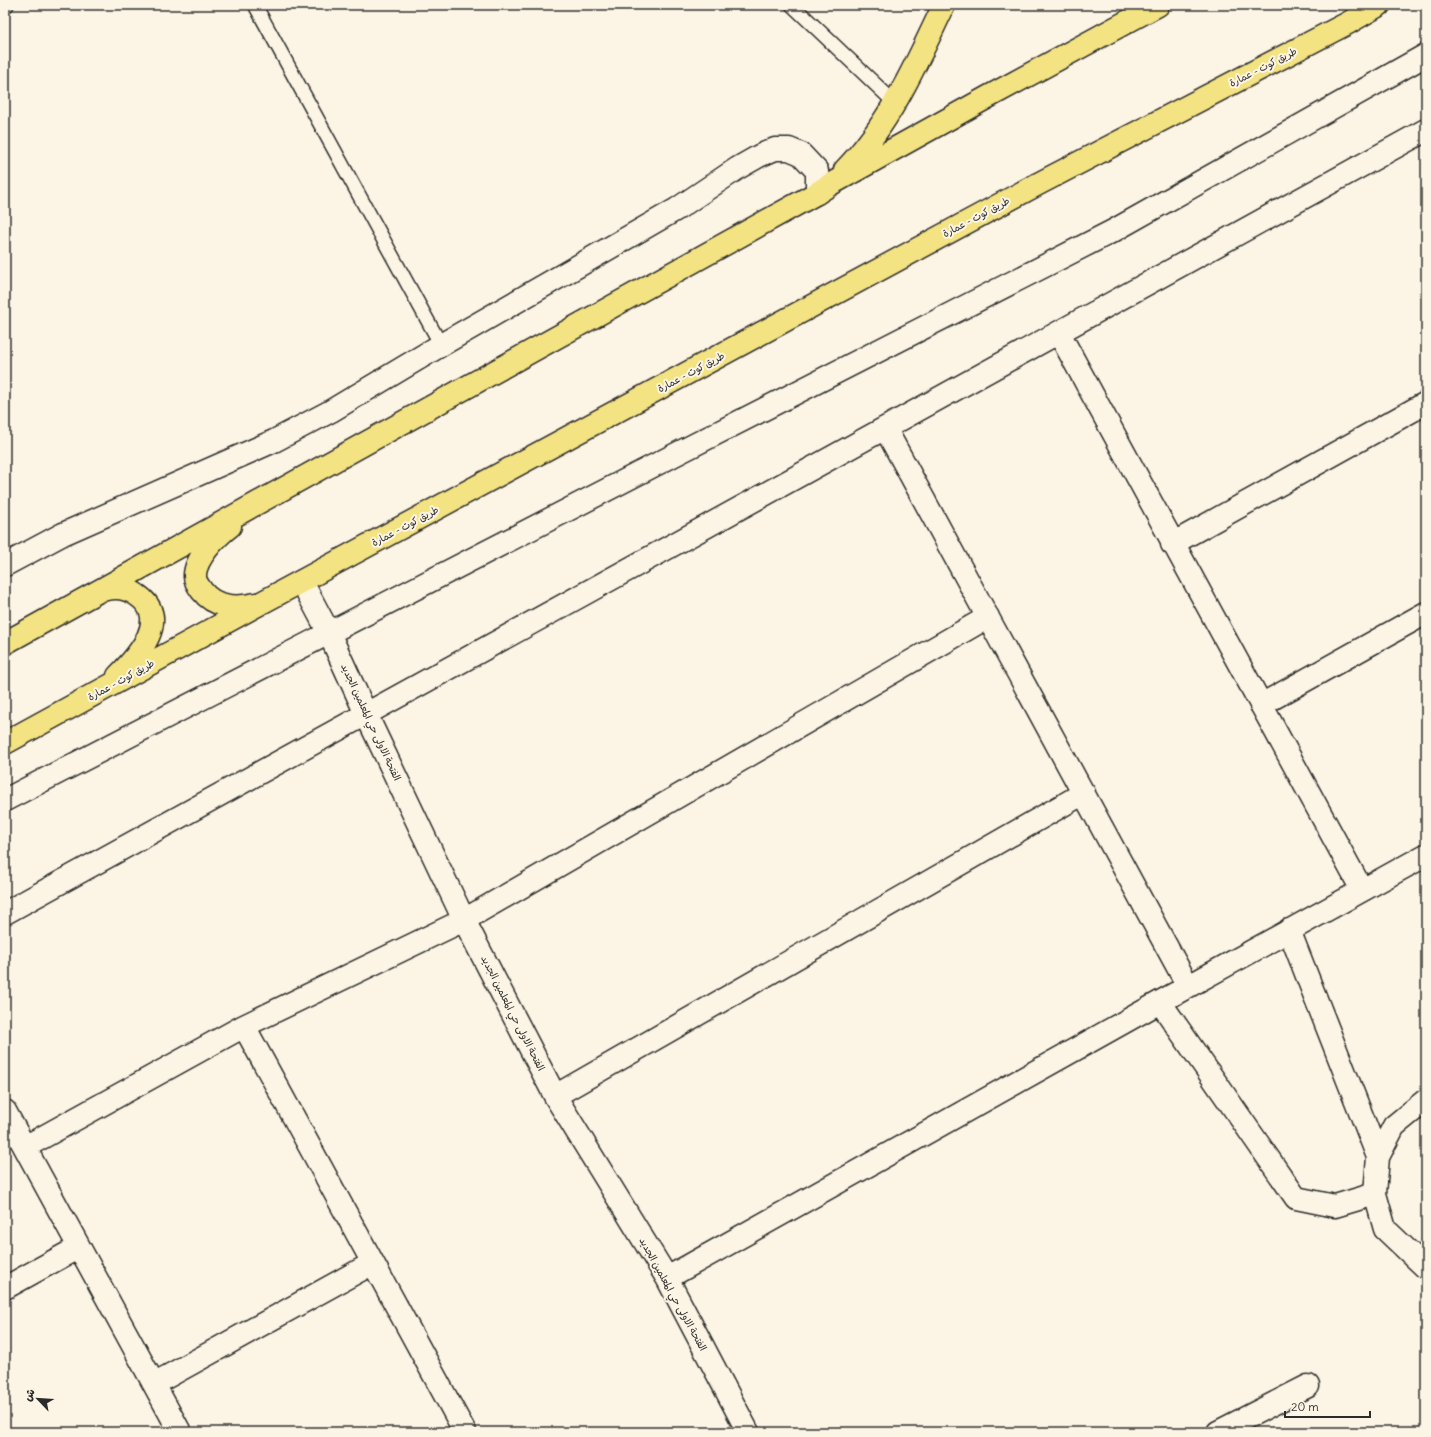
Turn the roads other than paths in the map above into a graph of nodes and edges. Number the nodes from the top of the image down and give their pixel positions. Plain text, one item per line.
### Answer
1 (254, 5) edge
2 (792, 5) edge
3 (944, 5) edge
4 (1158, 5) edge
5 (1379, 5) edge
6 (1383, 5) edge
7 (1348, 23) junction
8 (1426, 55) edge
9 (895, 103) junction
10 (1426, 130) edge
11 (824, 189) junction
12 (1059, 333) junction
13 (441, 345) junction
14 (1426, 403) edge
15 (885, 428) junction
16 (288, 486) junction
17 (1172, 544) junction
18 (5, 565) edge
19 (302, 582) junction
20 (95, 592) junction
21 (261, 603) junction
22 (1426, 613) edge
23 (988, 617) junction
24 (329, 633) junction
25 (5, 643) edge
26 (92, 696) junction
27 (1261, 704) junction
28 (366, 714) junction
29 (5, 743) edge
30 (1084, 793) junction
31 (5, 800) edge
32 (1426, 854) edge
33 (1362, 890) junction
34 (5, 912) edge
35 (464, 920) junction
36 (1289, 930) junction
37 (1188, 986) junction
38 (1160, 1002) junction
39 (244, 1026) junction
40 (555, 1096) junction
41 (1426, 1100) edge
42 (5, 1111) edge
43 (25, 1147) junction
44 (1378, 1157) junction
45 (1375, 1194) junction
46 (79, 1247) junction
47 (373, 1263) junction
48 (1426, 1268) edge
49 (667, 1278) junction
50 (5, 1288) edge
51 (154, 1384) junction
52 (1308, 1386) dead end
53 (180, 1432) edge
54 (465, 1432) edge
55 (748, 1432) edge
56 (1218, 1432) edge

1 - 13 lane
2 - 9 lane
3 - 9 main road
4 - 11 main road
5 - 7 main road, طريق كوت - عمارة
6 - 7 main road
7 - 19 main road, طريق كوت - عمارة
8 - 24 street
9 - 11 main road
10 - 12 street
11 - 13 street
11 - 16 main road
12 - 15 street
12 - 17 street
13 - 18 street
14 - 17 street
15 - 23 street
15 - 28 street
16 - 20 main road
16 - 21 main road
17 - 27 street
19 - 21 main road, طريق كوت - عمارة
19 - 24 street, الفتحة الاولى حي المعلمين الجديد
20 - 25 main road
20 - 26 main road
21 - 26 main road, طريق كوت - عمارة
22 - 27 street
23 - 30 street
23 - 35 street
24 - 28 street, الفتحة الاولى حي المعلمين الجديد
24 - 31 street
26 - 29 main road, طريق كوت - عمارة
27 - 33 street
28 - 34 street
28 - 35 street, الفتحة الاولى حي المعلمين الجديد
30 - 37 street
30 - 40 street
32 - 33 street
33 - 36 street
35 - 39 street
35 - 40 street, الفتحة الاولى حي المعلمين الجديد
36 - 37 street
36 - 44 street
37 - 38 street
38 - 45 street
38 - 49 street
39 - 43 street
39 - 47 street
40 - 49 street, الفتحة الاولى حي المعلمين الجديد
41 - 44 street
42 - 43 street
43 - 46 street
44 - 45 street
45 - 48 street
46 - 50 street
46 - 51 street
47 - 51 street
47 - 54 street
49 - 55 street, الفتحة الاولى حي المعلمين الجديد
51 - 53 street
52 - 56 street

